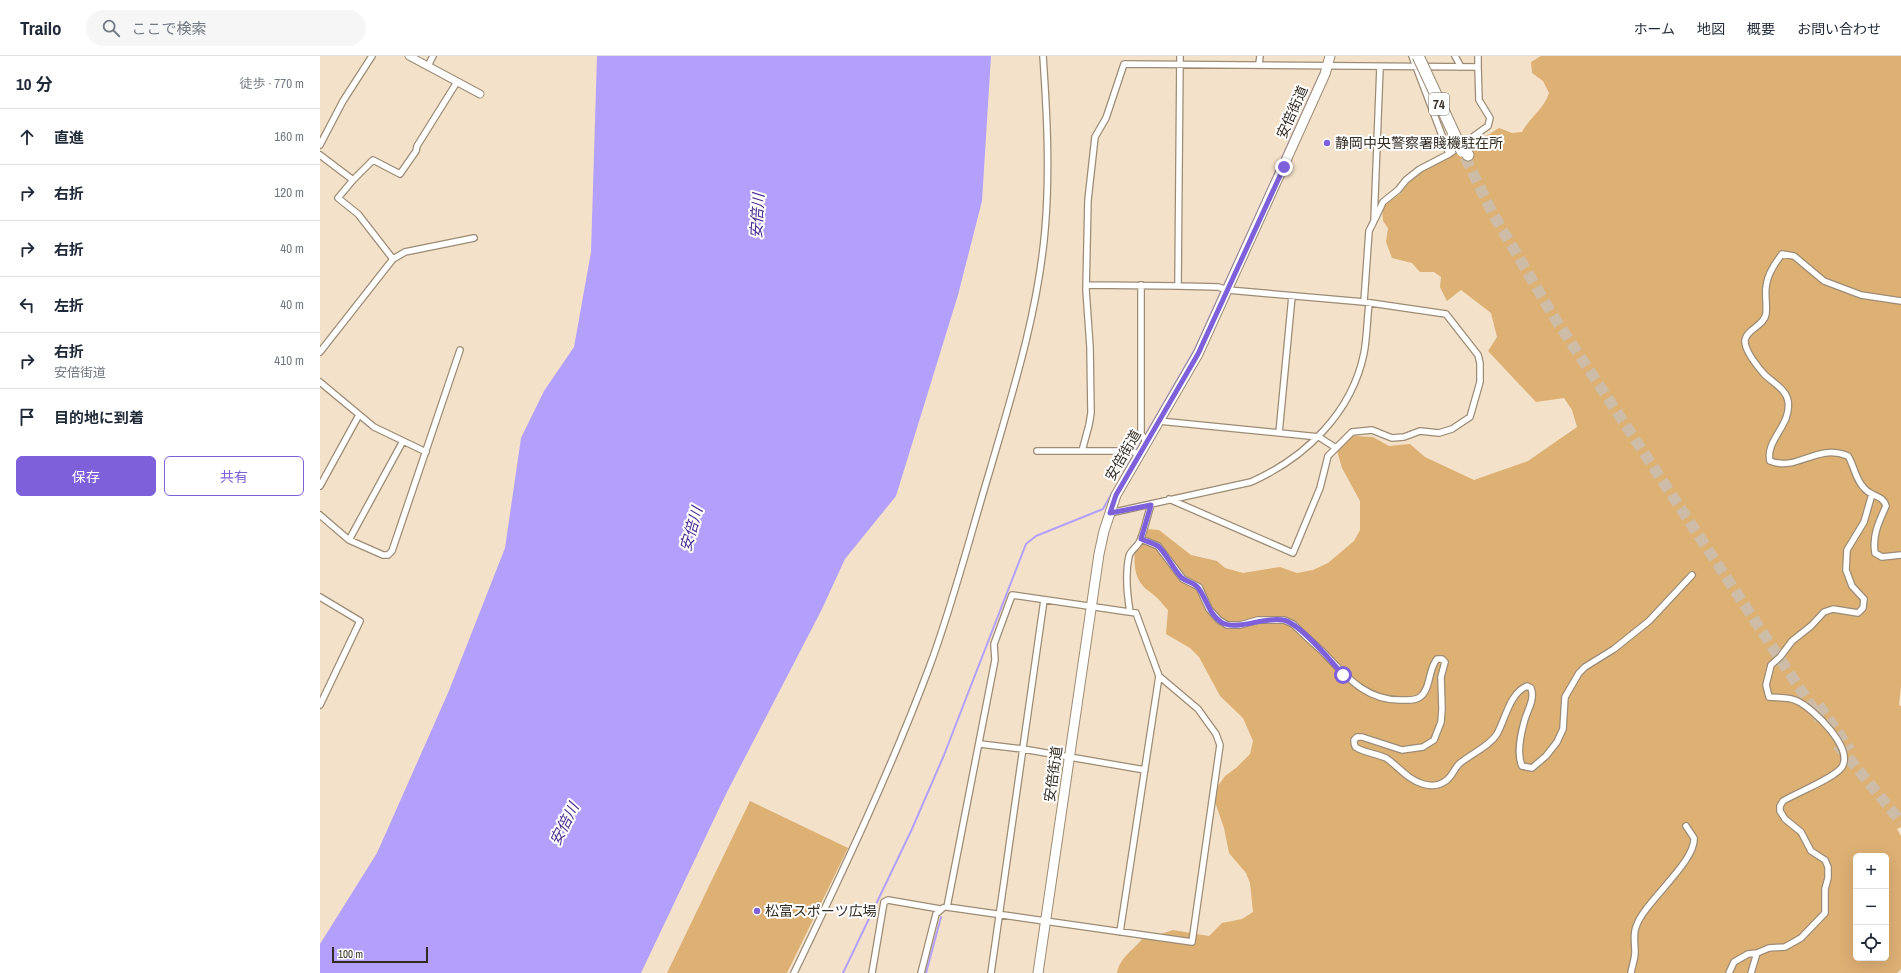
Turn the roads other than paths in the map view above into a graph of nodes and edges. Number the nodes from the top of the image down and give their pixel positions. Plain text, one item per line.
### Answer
1 (372, 56) edge
2 (409, 56) edge
3 (433, 56) edge
4 (1043, 56) edge
5 (1180, 56) edge
6 (1260, 56) edge
7 (1330, 56) edge
8 (1412, 56) edge
9 (1422, 56) edge
10 (1455, 56) edge
11 (1478, 56) edge
12 (1417, 61) edge
13 (1180, 64) junction
14 (1259, 64) junction
15 (428, 66) junction
16 (1328, 66) junction
17 (1380, 67) junction
18 (1461, 67) junction
19 (1478, 67) junction
20 (457, 82) junction
21 (480, 94) dead end
22 (320, 145) edge
23 (1449, 154) junction
24 (320, 155) edge
25 (353, 180) junction
26 (1374, 221) junction
27 (474, 238) dead end
28 (393, 259) junction
29 (1086, 285) junction
30 (1142, 285) junction
31 (1178, 286) junction
32 (1228, 290) junction
33 (1292, 296) junction
34 (1901, 300) edge
35 (1366, 303) junction
36 (460, 350) dead end
37 (320, 352) edge
38 (320, 382) edge
39 (359, 415) junction
40 (1159, 420) junction
41 (1279, 433) junction
42 (1319, 437) junction
43 (404, 441) junction
44 (1147, 442) junction
45 (1336, 448) junction
46 (1037, 451) dead end
47 (1082, 451) junction
48 (426, 452) junction
49 (1139, 455) junction
50 (322, 476) edge
51 (320, 486) edge
52 (1872, 494) junction
53 (1169, 499) junction
54 (1151, 505) junction
55 (1110, 513) junction
56 (320, 515) edge
57 (1141, 539) junction
58 (349, 540) junction
59 (1901, 555) edge
60 (1692, 575) dead end
61 (320, 597) edge
62 (1044, 600) junction
63 (1092, 606) junction
64 (1130, 612) junction
65 (1159, 676) junction
66 (320, 705) edge
67 (980, 744) junction
68 (1023, 749) junction
69 (1070, 757) junction
70 (1145, 770) junction
71 (1686, 826) dead end
72 (947, 907) junction
73 (940, 909) junction
74 (999, 913) junction
75 (1046, 920) junction
76 (1120, 932) junction
77 (1757, 953) junction
78 (794, 973) edge
79 (872, 973) edge
80 (921, 973) edge
81 (991, 973) edge
82 (1038, 973) edge
83 (1631, 973) edge
84 (1729, 973) edge
85 (1751, 973) edge

1 - 22 street
2 - 15 street
3 - 15 street
4 - 78 street
5 - 13 street
6 - 14 street
7 - 16 main road, 安倍街道
8 - 12 street
9 - 12 highway, 74, bridge
10 - 18 street
11 - 19 street
12 - 17 street
12 - 18 street
12 - 23 street
13 - 14 street
13 - 29 street
13 - 31 street
14 - 16 street
15 - 20 street
16 - 17 street
16 - 32 main road, 安倍街道
17 - 26 street
18 - 19 street
19 - 23 street
20 - 21 street
20 - 25 street
23 - 26 street
24 - 25 street
25 - 28 street
26 - 35 street
27 - 28 street
28 - 37 street
29 - 30 street
29 - 47 street
30 - 31 street
30 - 44 street
31 - 32 street
32 - 33 street
32 - 40 main road, 安倍街道
33 - 35 street
33 - 41 street
34 - 52 street
35 - 42 street
35 - 45 street
36 - 48 street
38 - 39 street
39 - 43 street
39 - 50 street
40 - 41 street
40 - 44 main road, 安倍街道
41 - 42 street
42 - 45 street
42 - 53 street
43 - 48 street
43 - 58 street
44 - 49 main road, 安倍街道
45 - 53 street
46 - 47 street
47 - 49 street
48 - 58 street
49 - 55 main road, 安倍街道
50 - 51 street
52 - 59 street
52 - 77 street
53 - 54 street
54 - 55 street
54 - 57 street
55 - 63 main road, 安倍街道
56 - 58 street
57 - 60 street
57 - 64 street
61 - 66 street
62 - 63 street
62 - 67 street
62 - 68 street
63 - 64 street
63 - 69 main road, 安倍街道
64 - 65 street
65 - 70 street
65 - 76 street
67 - 68 street
67 - 72 street
68 - 69 street
68 - 74 street
69 - 70 street
69 - 75 main road, 安倍街道
70 - 76 street
71 - 83 street
72 - 73 street
72 - 74 street
73 - 79 street
73 - 80 street
74 - 75 street
74 - 81 street
75 - 76 street
75 - 82 main road, 安倍街道
77 - 84 street
77 - 85 street

